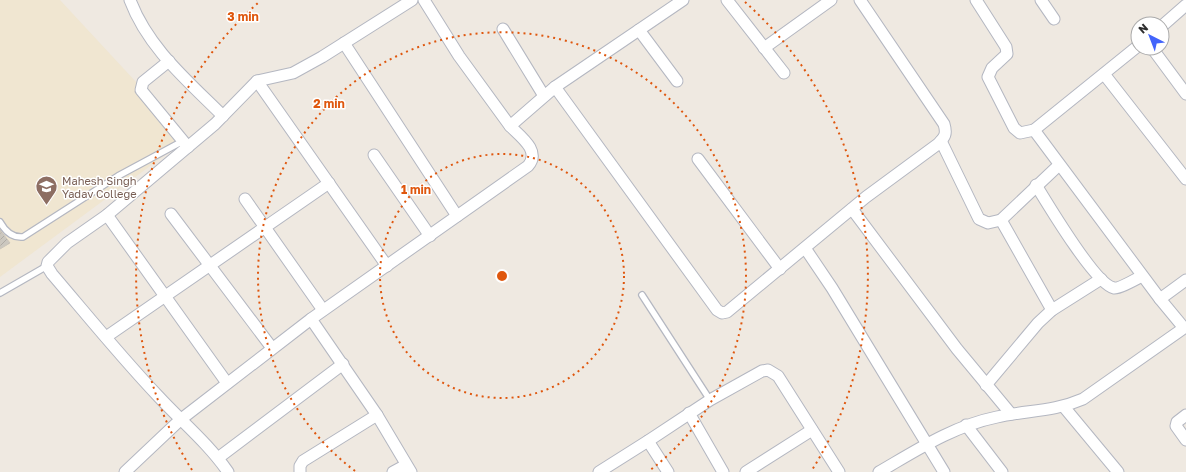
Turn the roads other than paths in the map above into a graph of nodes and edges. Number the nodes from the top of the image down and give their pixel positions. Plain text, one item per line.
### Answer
1 (130, 0) edge
2 (412, 0) edge
3 (424, 0) edge
4 (727, 0) edge
5 (831, 0) edge
6 (860, 0) edge
7 (976, 0) edge
8 (1041, 0) edge
9 (678, 2) edge
10 (1186, 5) edge
11 (1054, 19) dead end
12 (1170, 19) edge
13 (503, 29) dead end
14 (639, 30) junction
15 (344, 43) junction
16 (764, 48) junction
17 (1130, 53) edge
18 (1158, 56) edge
19 (169, 62) junction
20 (784, 73) dead end
21 (1104, 74) junction
22 (257, 81) junction
23 (677, 81) dead end
24 (555, 87) junction
25 (1186, 94) edge
26 (544, 96) junction
27 (223, 116) junction
28 (510, 126) junction
29 (1034, 130) junction
30 (941, 141) junction
31 (186, 144) junction
32 (374, 155) dead end
33 (698, 159) dead end
34 (1059, 164) junction
35 (1185, 176) edge
36 (329, 183) junction
37 (1036, 185) junction
38 (245, 199) dead end
39 (852, 209) junction
40 (171, 214) dead end
41 (107, 215) junction
42 (457, 216) junction
43 (1001, 220) junction
44 (0, 222) edge
45 (264, 227) junction
46 (430, 236) junction
47 (805, 248) junction
48 (47, 266) junction
49 (210, 266) junction
50 (387, 266) junction
51 (780, 268) junction
52 (1142, 276) junction
53 (1102, 279) junction
54 (1186, 280) edge
55 (0, 293) edge
56 (642, 295) dead end
57 (165, 296) junction
58 (1160, 299) junction
59 (323, 310) junction
60 (1052, 310) junction
61 (311, 319) junction
62 (1185, 330) edge
63 (106, 337) junction
64 (272, 348) junction
65 (343, 364) junction
66 (227, 383) junction
67 (986, 385) junction
68 (710, 400) junction
69 (1064, 407) junction
70 (689, 413) junction
71 (1011, 414) junction
72 (377, 415) junction
73 (1186, 415) edge
74 (180, 420) junction
75 (966, 425) junction
76 (812, 430) junction
77 (1186, 440) edge
78 (648, 441) junction
79 (927, 444) junction
80 (222, 467) edge
81 (408, 468) edge
82 (611, 469) edge
83 (125, 472) edge
84 (300, 472) edge
85 (393, 472) edge
86 (599, 472) edge
87 (668, 472) edge
88 (723, 472) edge
89 (746, 472) edge
90 (839, 472) edge
91 (879, 472) edge
92 (944, 472) edge
93 (1002, 472) edge
94 (1118, 472) edge

1 - 19 street
2 - 15 street
3 - 28 street
4 - 16 street
5 - 16 street
6 - 30 street
7 - 29 street
8 - 11 street
9 - 14 street
10 - 12 street
13 - 26 street
14 - 23 street
14 - 24 street
15 - 22 street
15 - 42 street
16 - 20 street
17 - 21 street
18 - 25 street
19 - 27 street
19 - 31 street
21 - 29 street
21 - 35 street
22 - 27 street
22 - 36 street
24 - 26 street
24 - 51 street
26 - 28 street
27 - 31 street
28 - 42 street
29 - 34 street
30 - 39 street
30 - 43 street
31 - 41 street
31 - 44 lane
32 - 46 street
33 - 51 street
34 - 37 street
34 - 52 street
36 - 45 street
36 - 50 street
37 - 43 street
37 - 53 street
38 - 45 street
39 - 47 street
39 - 67 street
40 - 49 street
41 - 48 street
41 - 57 street
42 - 46 street
43 - 60 street
45 - 49 street
45 - 59 street
46 - 50 street
47 - 51 street
47 - 79 street
48 - 55 lane
48 - 63 street
49 - 57 street
49 - 64 street
50 - 59 street
52 - 53 street
52 - 58 street
53 - 60 street
54 - 58 street
56 - 68 lane
57 - 63 street
57 - 66 street
58 - 62 street
59 - 61 street
60 - 67 street
61 - 64 street
61 - 65 street
62 - 69 street
63 - 74 street
64 - 66 street
65 - 72 street
65 - 80 street
66 - 74 street
67 - 71 street
68 - 70 street
68 - 76 street
69 - 71 street
69 - 94 street
70 - 78 street
70 - 88 street
71 - 75 street
72 - 81 street
72 - 84 street
73 - 77 street
74 - 80 street
74 - 83 street
75 - 79 street
75 - 93 street
76 - 89 street
76 - 90 street
78 - 82 street
78 - 87 street
79 - 91 street
79 - 92 street
81 - 85 street
82 - 86 street

